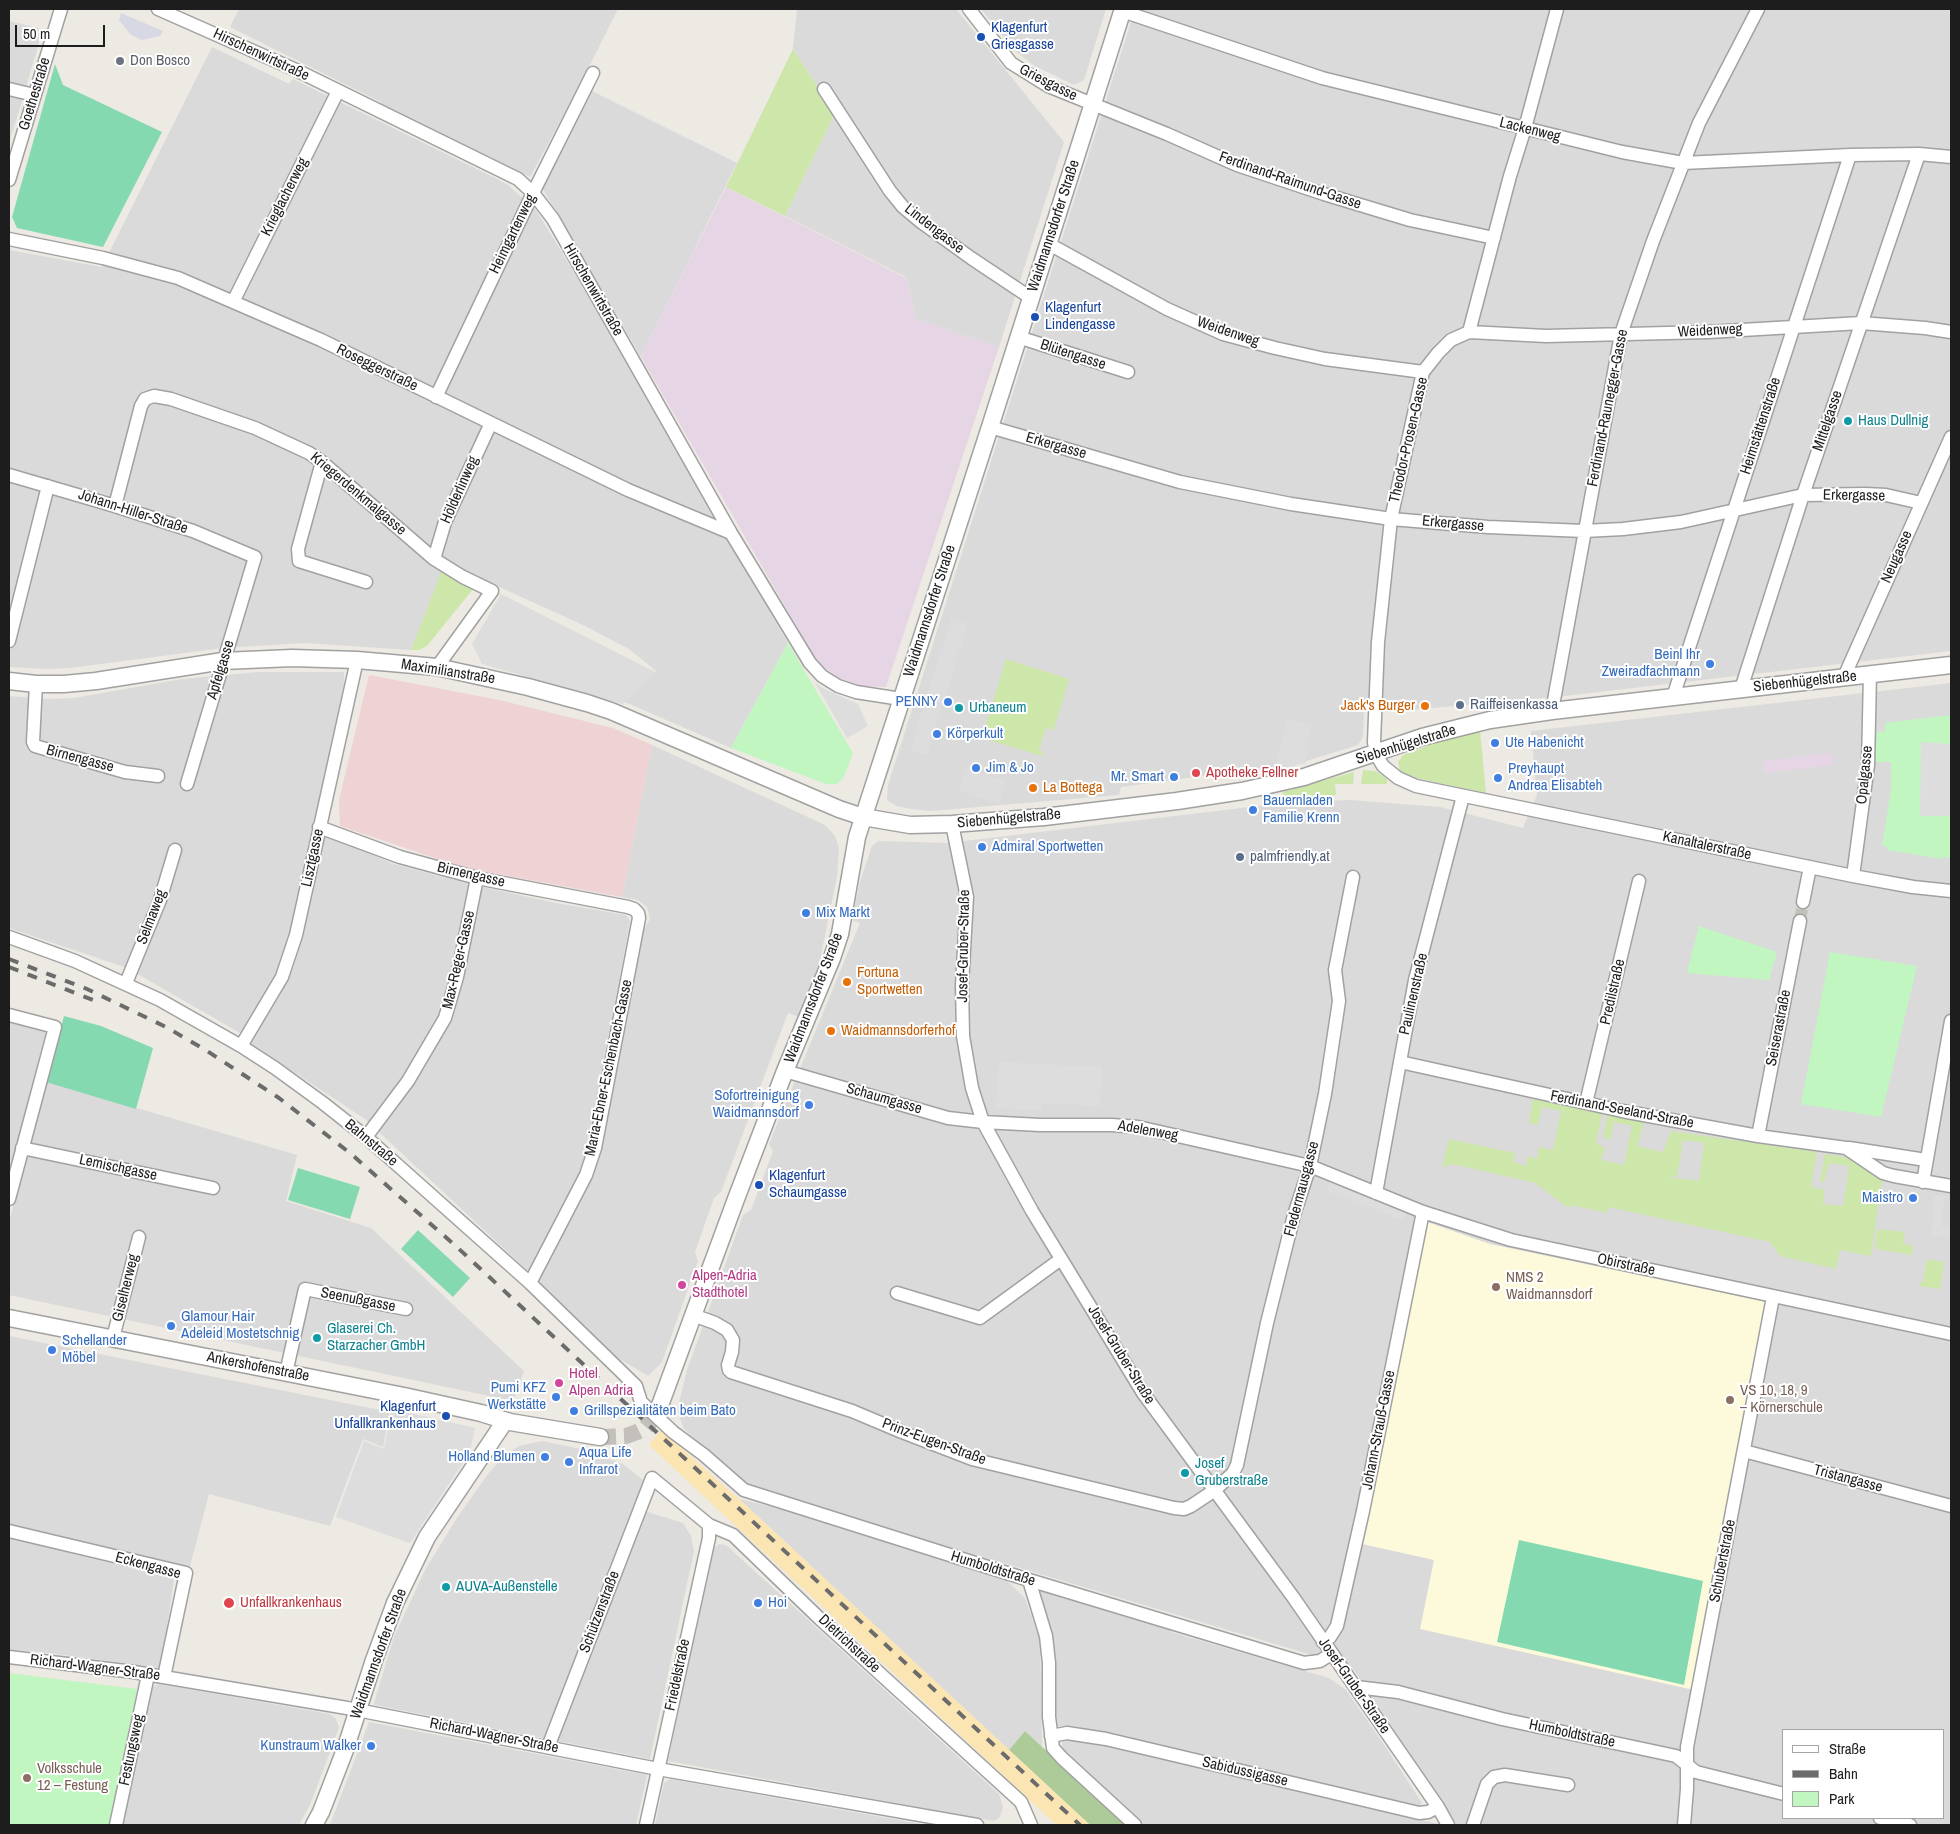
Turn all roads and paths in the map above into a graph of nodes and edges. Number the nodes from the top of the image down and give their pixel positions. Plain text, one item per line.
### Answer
1 (61, 9) edge
2 (158, 9) edge
3 (969, 9) edge
4 (1557, 9) edge
5 (1758, 9) edge
6 (1122, 10) edge
7 (593, 73) dead end
8 (9, 89) edge
9 (824, 89) dead end
10 (338, 91) junction
11 (34, 95) junction
12 (1093, 104) junction
13 (1525, 128) junction
14 (1919, 154) junction
15 (1850, 155) junction
16 (1951, 157) edge
17 (1683, 163) junction
18 (9, 180) edge
19 (533, 193) junction
20 (1494, 238) junction
21 (9, 239) edge
22 (1049, 244) junction
23 (1031, 298) junction
24 (233, 302) junction
25 (1861, 323) junction
26 (1794, 326) junction
27 (1469, 332) junction
28 (1951, 332) edge
29 (1621, 334) junction
30 (1018, 337) junction
31 (1128, 372) dead end
32 (1423, 372) junction
33 (436, 397) junction
34 (491, 423) junction
35 (990, 428) junction
36 (1951, 437) edge
37 (322, 462) junction
38 (9, 474) edge
39 (48, 486) junction
40 (1803, 495) junction
41 (1921, 503) junction
42 (115, 506) junction
43 (1734, 509) junction
44 (1391, 519) junction
45 (1584, 531) junction
46 (731, 533) junction
47 (256, 557) joint
48 (434, 559) junction
49 (366, 582) dead end
50 (9, 641) edge
51 (357, 660) junction
52 (223, 661) junction
53 (1951, 665) edge
54 (437, 667) junction
55 (1870, 674) junction
56 (1844, 677) junction
57 (9, 682) edge
58 (36, 684) junction
59 (1741, 689) junction
60 (1673, 697) junction
61 (901, 700) junction
62 (1552, 711) junction
63 (1376, 754) junction
64 (158, 776) dead end
65 (187, 784) dead end
66 (1463, 796) junction
67 (863, 817) junction
68 (952, 824) junction
69 (319, 827) junction
70 (175, 850) dead end
71 (1810, 867) junction
72 (1853, 876) junction
73 (1353, 877) dead end
74 (477, 878) junction
75 (1639, 881) dead end
76 (1951, 891) edge
77 (1804, 902) tunnel mouth
78 (628, 907) joint
79 (1800, 921) tunnel mouth
80 (9, 937) edge
81 (126, 982) junction
82 (9, 1015) edge
83 (1951, 1021) edge
84 (241, 1046) junction
85 (1400, 1062) junction
86 (785, 1071) junction
87 (1586, 1103) junction
88 (983, 1122) junction
89 (1758, 1136) junction
90 (366, 1137) junction
91 (22, 1148) junction
92 (1846, 1148) junction
93 (1926, 1160) junction
94 (1310, 1166) junction
95 (1923, 1182) junction
96 (1951, 1186) edge
97 (213, 1188) dead end
98 (1376, 1193) junction
99 (9, 1199) edge
100 (1422, 1212) junction
101 (139, 1237) dead end
102 (1061, 1259) junction
103 (530, 1283) junction
104 (896, 1293) dead end
105 (1773, 1297) junction
106 (406, 1309) dead end
107 (693, 1315) junction
108 (9, 1318) edge
109 (1951, 1334) edge
110 (113, 1338) junction
111 (286, 1373) junction
112 (659, 1408) tunnel mouth
113 (505, 1421) junction
114 (672, 1432) joint
115 (600, 1437) tunnel mouth
116 (1744, 1451) junction
117 (652, 1478) joint
118 (1215, 1490) junction
119 (1951, 1506) edge
120 (709, 1525) junction
121 (9, 1531) edge
122 (1028, 1580) junction
123 (1323, 1642) junction
124 (1331, 1654) junction
125 (9, 1657) edge
126 (148, 1675) junction
127 (164, 1677) junction
128 (1356, 1687) junction
129 (358, 1710) junction
130 (1051, 1736) junction
131 (548, 1747) junction
132 (1686, 1765) junction
133 (658, 1769) junction
134 (1568, 1786) dead end
135 (1782, 1794) edge
136 (1438, 1808) junction
137 (1884, 1819) edge
138 (116, 1825) edge
139 (314, 1825) edge
140 (646, 1825) edge
141 (977, 1825) edge
142 (1031, 1825) edge
143 (1135, 1825) edge
144 (1448, 1825) edge
145 (1473, 1825) edge
146 (1684, 1825) edge
147 (1910, 1825) edge

1 - 11 street, Goethestraße
2 - 10 street, Hirschenwirtstraße
3 - 12 street, Griesgasse
4 - 13 street
5 - 17 street, Ferdinand-Raunegger-Gasse
6 - 12 street, Waidmannsdorfer Straße
6 - 13 street, Lackenweg
7 - 19 street, Heimgartenweg
8 - 11 street
9 - 23 street, Lindengasse
10 - 19 street, Hirschenwirtstraße
10 - 24 street, Krieglacherweg
11 - 18 street, Goethestraße
12 - 20 street, Ferdinand-Raimund-Gasse
12 - 22 street, Waidmannsdorfer Straße
13 - 17 street, Lackenweg
13 - 20 street
14 - 15 street, Lackenweg
14 - 16 street, Lackenweg
14 - 25 street, Mittelgasse
15 - 17 street, Lackenweg
15 - 26 street, Heimstättenstraße
17 - 29 street, Ferdinand-Raunegger-Gasse
19 - 33 street, Heimgartenweg
19 - 46 street, Hirschenwirtstraße
20 - 27 street
21 - 24 street, Roseggerstraße
22 - 23 street, Waidmannsdorfer Straße
22 - 32 street, Weidenweg
23 - 30 street, Waidmannsdorfer Straße
24 - 33 street, Roseggerstraße
25 - 26 street, Weidenweg
25 - 28 street, Weidenweg
25 - 40 street, Mittelgasse
26 - 29 street, Weidenweg
26 - 43 street, Heimstättenstraße
27 - 29 street, Weidenweg
27 - 32 street, Theodor-Prosen-Gasse
29 - 45 street, Ferdinand-Raunegger-Gasse
30 - 31 street, Blütengasse
30 - 35 street, Waidmannsdorfer Straße
32 - 44 street, Theodor-Prosen-Gasse
33 - 34 street, Roseggerstraße
34 - 46 street, Roseggerstraße
34 - 48 street, Hölderlinweg
35 - 44 street, Erkergasse
35 - 61 street, Waidmannsdorfer Straße
36 - 41 street, Neugasse
37 - 42 street, Kriegerdenkmalgasse
37 - 48 street, Kriegerdenkmalgasse
37 - 49 street
38 - 39 street, Johann-Hiller-Straße
39 - 42 street, Johann-Hiller-Straße
39 - 50 street
40 - 41 street, Erkergasse
40 - 43 street, Erkergasse
40 - 59 street, Mittelgasse
41 - 56 street, Neugasse
42 - 47 street, Johann-Hiller-Straße
43 - 45 street, Erkergasse
43 - 60 street, Heimstättenstraße
44 - 45 street, Erkergasse
44 - 63 street, Theodor-Prosen-Gasse
45 - 62 street, Ferdinand-Raunegger-Gasse
46 - 61 street, Hirschenwirtstraße
47 - 52 street, Apfelgasse
48 - 54 street, Kriegerdenkmalgasse
51 - 52 street, Maximilianstraße
51 - 54 street, Maximilianstraße
51 - 69 street, Lisztgasse
52 - 58 street, Maximilianstraße
52 - 65 street, Apfelgasse
53 - 55 street, Siebenhügelstraße
54 - 67 street, Maximilianstraße
55 - 56 street, Siebenhügelstraße
55 - 72 street, Opalgasse
56 - 59 street, Siebenhügelstraße
57 - 58 street, Maximilianstraße
58 - 64 street, Birnengasse
59 - 60 street, Siebenhügelstraße
60 - 62 street, Siebenhügelstraße
61 - 67 street, Waidmannsdorfer Straße
62 - 63 street, Siebenhügelstraße
63 - 66 street, Kanaltalerstraße
63 - 68 street, Siebenhügelstraße
66 - 71 street, Kanaltalerstraße
66 - 85 street, Paulinenstraße
67 - 68 street, Siebenhügelstraße
67 - 86 street, Waidmannsdorfer Straße
68 - 88 street, Josef-Gruber-Straße
69 - 74 street, Birnengasse
69 - 84 street, Lisztgasse
70 - 81 street, Selmaweg
71 - 72 street, Kanaltalerstraße
71 - 77 street
72 - 76 street, Kanaltalerstraße
73 - 94 street, Fledermausgasse
74 - 78 street, Birnengasse
74 - 90 street, Max-Reger-Gasse
75 - 87 street, Predilstraße
78 - 103 street, Maria-Ebner-Eschenbach-Gasse
79 - 89 street, Seiserastraße
80 - 81 street, Bahnstraße
81 - 84 street, Bahnstraße
82 - 91 street
83 - 93 street
84 - 90 street, Bahnstraße
85 - 87 street, Ferdinand-Seeland-Straße
85 - 98 street, Paulinenstraße
86 - 88 street, Schaumgasse
86 - 107 street, Waidmannsdorfer Straße
87 - 89 street, Ferdinand-Seeland-Straße
88 - 94 street, Adelenweg
88 - 102 street, Josef-Gruber-Straße
89 - 92 street, Ferdinand-Seeland-Straße
90 - 103 street, Bahnstraße
91 - 97 street, Lemischgasse
91 - 99 street
92 - 93 street, Ferdinand-Seeland-Straße
92 - 95 street, Ferdinand-Seeland-Straße
93 - 95 street
94 - 98 street, Obirstraße
94 - 118 street, Fledermausgasse
95 - 96 street, Ferdinand-Seeland-Straße
98 - 100 street, Obirstraße
100 - 105 street, Obirstraße
100 - 123 street, Johann-Strauß-Gasse
101 - 110 street, Giselherweg
102 - 104 street
102 - 118 street, Josef-Gruber-Straße
103 - 114 street, Bahnstraße
105 - 109 street, Obirstraße
105 - 116 street, Schubertstraße
106 - 111 street, Seenußgasse
107 - 112 street, Waidmannsdorfer Straße
107 - 118 street, Prinz-Eugen-Straße
108 - 110 street, Ankershofenstraße
110 - 111 street, Ankershofenstraße
111 - 113 street, Ankershofenstraße
113 - 115 street
113 - 129 street, Waidmannsdorfer Straße
114 - 122 street, Humboldtstraße
116 - 119 street, Tristangasse
116 - 132 street, Schubertstraße
117 - 120 street, Dietrichstraße
117 - 131 street, Schützenstraße
118 - 123 street, Josef-Gruber-Straße
120 - 133 street, Friedelstraße
120 - 142 street, Dietrichstraße
121 - 127 street, Eckengasse
122 - 124 street, Humboldtstraße
122 - 130 street
123 - 124 street, Josef-Gruber-Straße
124 - 128 street, Josef-Gruber-Straße
125 - 126 street, Richard-Wagner-Straße
126 - 127 street, Richard-Wagner-Straße
126 - 138 street, Festungsweg
127 - 129 street, Richard-Wagner-Straße
128 - 132 street, Humboldtstraße
128 - 136 street, Josef-Gruber-Straße
129 - 131 street, Richard-Wagner-Straße
129 - 139 street, Waidmannsdorfer Straße
130 - 136 street, Sabidussigasse
130 - 143 street
131 - 133 street, Richard-Wagner-Straße
132 - 135 street, Humboldtstraße
132 - 146 street, Schubertstraße
133 - 140 street, Friedelstraße
133 - 141 street, Richard-Wagner-Straße
134 - 145 street
136 - 144 street, Josef-Gruber-Straße
137 - 147 street

